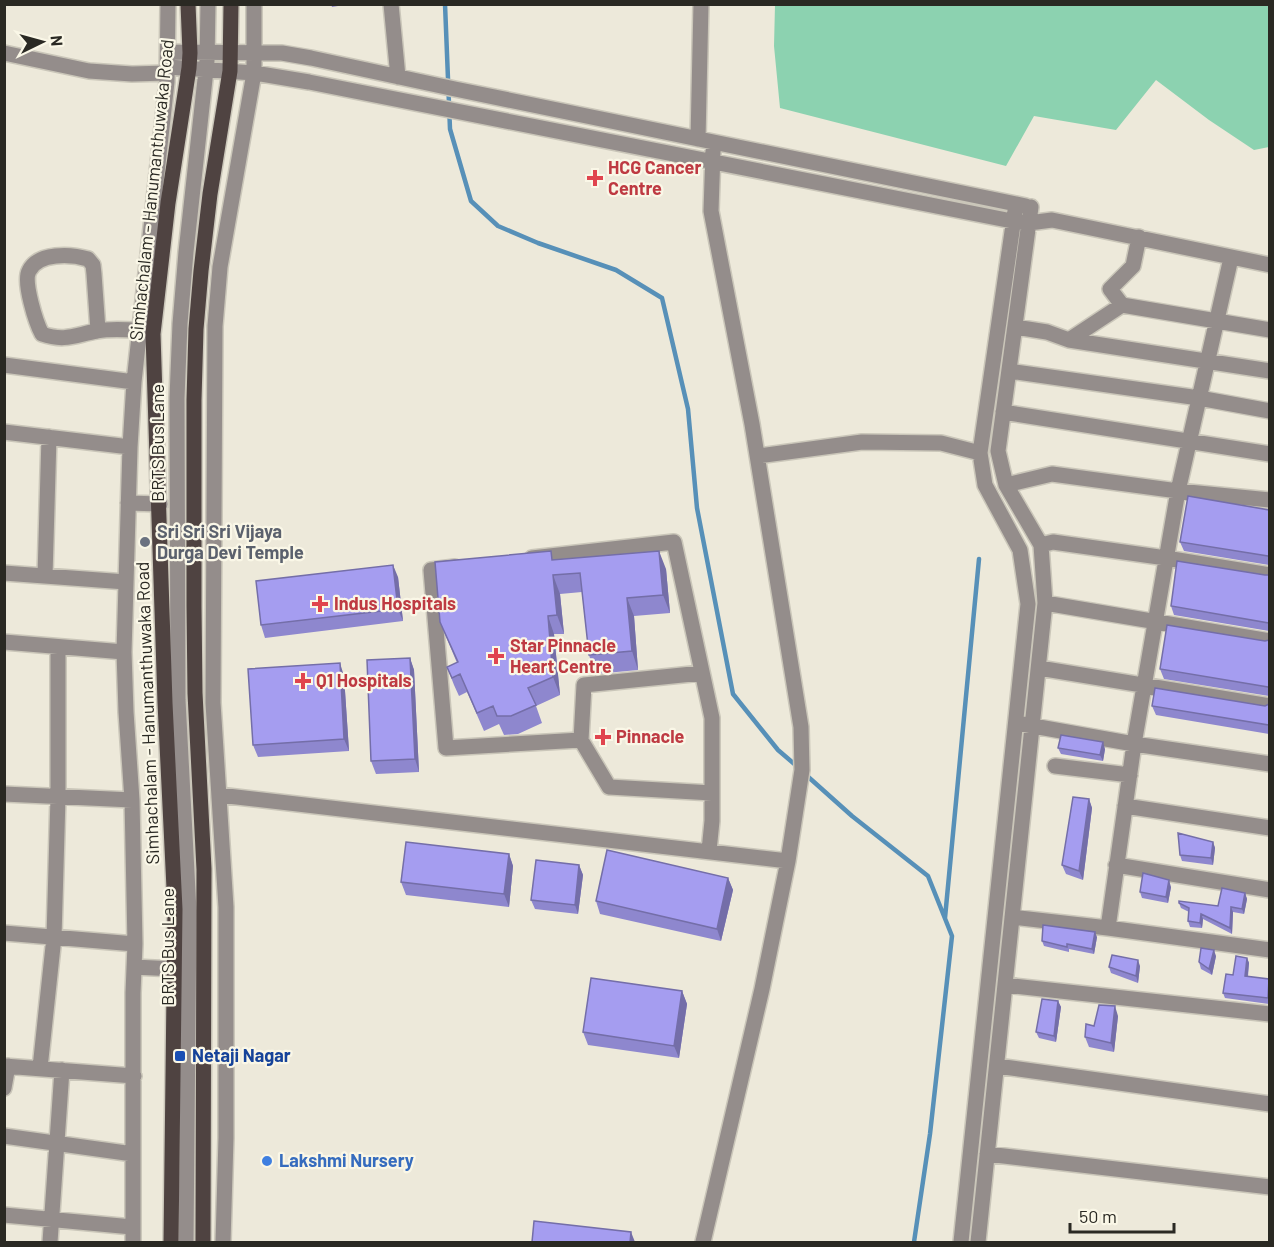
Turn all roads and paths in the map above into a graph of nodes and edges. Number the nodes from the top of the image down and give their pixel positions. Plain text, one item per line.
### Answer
1 (168, 4) edge
2 (188, 4) edge
3 (208, 4) edge
4 (231, 4) edge
5 (254, 4) edge
6 (391, 4) edge
7 (701, 4) edge
8 (4, 53) edge
9 (208, 53) junction
10 (231, 54) junction
11 (255, 54) junction
12 (190, 61) junction
13 (168, 64) junction
14 (206, 70) junction
15 (230, 71) junction
16 (254, 73) junction
17 (398, 77) junction
18 (698, 139) junction
19 (714, 142) junction
20 (713, 162) junction
21 (1016, 204) junction
22 (1031, 207) junction
23 (1012, 220) junction
24 (1052, 220) junction
25 (1029, 223) junction
26 (1139, 237) junction
27 (1232, 258) junction
28 (1269, 265) edge
29 (1122, 304) junction
30 (1217, 322) junction
31 (1015, 327) junction
32 (98, 330) junction
33 (140, 330) junction
34 (1269, 330) edge
35 (1069, 340) junction
36 (1208, 361) junction
37 (4, 365) edge
38 (1009, 371) junction
39 (1269, 371) edge
40 (134, 381) junction
41 (1199, 398) junction
42 (1269, 411) edge
43 (1003, 412) junction
44 (4, 432) edge
45 (49, 437) junction
46 (1189, 440) junction
47 (130, 447) junction
48 (980, 453) junction
49 (1269, 454) edge
50 (758, 456) junction
51 (1006, 485) junction
52 (1178, 491) junction
53 (1269, 500) edge
54 (128, 503) junction
55 (160, 504) junction
56 (1041, 545) junction
57 (1166, 558) junction
58 (512, 561) edge
59 (466, 566) edge
60 (4, 573) edge
61 (1269, 575) edge
62 (45, 576) junction
63 (126, 582) junction
64 (1045, 603) junction
65 (1155, 621) junction
66 (1269, 641) edge
67 (4, 642) edge
68 (58, 647) junction
69 (124, 652) junction
70 (1038, 668) junction
71 (702, 673) junction
72 (1144, 684) junction
73 (1269, 706) edge
74 (1016, 723) junction
75 (1032, 726) junction
76 (581, 740) junction
77 (1134, 744) junction
78 (1269, 764) edge
79 (1055, 765) dead end
80 (1130, 775) junction
81 (712, 793) junction
82 (4, 794) edge
83 (219, 795) junction
84 (58, 797) junction
85 (132, 800) junction
86 (1125, 806) junction
87 (1269, 828) edge
88 (709, 852) junction
89 (788, 861) junction
90 (1116, 865) junction
91 (1269, 890) edge
92 (1012, 917) junction
93 (1107, 928) junction
94 (4, 933) edge
95 (54, 937) junction
96 (135, 944) junction
97 (1269, 951) edge
98 (134, 967) junction
99 (175, 969) junction
100 (1005, 985) junction
101 (1269, 1014) edge
102 (6, 1066) edge
103 (997, 1066) junction
104 (40, 1068) junction
105 (62, 1070) junction
106 (134, 1076) junction
107 (4, 1088) edge
108 (1269, 1104) edge
109 (4, 1136) edge
110 (57, 1143) junction
111 (133, 1154) junction
112 (987, 1154) junction
113 (1269, 1186) edge
114 (4, 1215) edge
115 (52, 1220) junction
116 (132, 1235) edge
117 (50, 1242) edge
118 (171, 1242) edge
119 (186, 1242) edge
120 (203, 1242) edge
121 (223, 1242) edge
122 (703, 1242) edge
123 (961, 1242) edge
124 (978, 1242) edge

1 - 13 street
2 - 12 main road, Simhachalam - Hanumanthuwaka Road
3 - 9 street, BRTS Bus Lane
4 - 10 main road
5 - 11 street
6 - 17 street
7 - 18 street
8 - 13 street
9 - 10 street
9 - 12 street
9 - 14 street, BRTS Bus Lane
10 - 11 street
10 - 15 main road
11 - 16 street
11 - 17 street
12 - 13 street
12 - 14 street
12 - 55 main road, Simhachalam - Hanumanthuwaka Road
13 - 33 street
14 - 15 street
14 - 119 street, BRTS Bus Lane
15 - 16 street
15 - 120 main road
16 - 20 street
16 - 83 street
17 - 18 street
18 - 19 street
19 - 20 street
19 - 21 street
20 - 23 street
20 - 50 street
21 - 22 street
21 - 23 street
22 - 24 street
22 - 25 street
23 - 25 street
23 - 48 street
24 - 25 street
24 - 26 street
25 - 31 street
26 - 27 street
26 - 29 street
27 - 28 street
27 - 30 street
29 - 30 street
29 - 35 street
30 - 34 street
30 - 36 street
31 - 35 street
31 - 38 street
32 - 32 street
32 - 33 street
33 - 40 street
35 - 36 street
36 - 39 street
36 - 41 street
37 - 40 street
38 - 41 street
38 - 43 street
40 - 47 street
41 - 42 street
41 - 46 street
43 - 46 street
43 - 51 street
44 - 45 street
45 - 47 street
45 - 62 street
46 - 49 street
46 - 52 street
47 - 54 street
48 - 50 street
48 - 74 street
50 - 89 street
51 - 52 street
51 - 56 street
52 - 53 street
52 - 57 street
54 - 55 street
54 - 63 street
55 - 99 main road, Simhachalam - Hanumanthuwaka Road
56 - 57 street
56 - 64 street
57 - 61 street
57 - 65 street
58 - 71 street
59 - 76 street
60 - 62 street
62 - 63 street
63 - 69 street
64 - 65 street
64 - 70 street
65 - 66 street
65 - 72 street
67 - 68 street
68 - 69 street
68 - 84 street
69 - 85 street
70 - 72 street
70 - 75 street
71 - 76 street
71 - 81 street
72 - 73 street
72 - 77 street
74 - 75 street
74 - 123 street
75 - 77 street
75 - 92 street
76 - 81 street
77 - 78 street
77 - 80 street
79 - 80 street
80 - 86 street
81 - 88 street
82 - 84 street
83 - 88 street
83 - 121 street
84 - 85 street
84 - 95 street
85 - 96 street
86 - 87 street
86 - 90 street
88 - 89 street
89 - 122 street
90 - 91 street
90 - 93 street
92 - 93 street
92 - 100 street
93 - 97 street
94 - 95 street
95 - 96 street
95 - 104 street
96 - 98 street
98 - 99 street
98 - 106 street
99 - 118 main road, Simhachalam - Hanumanthuwaka Road
100 - 101 street
100 - 103 street
102 - 104 street
102 - 107 street
103 - 108 street
103 - 112 street
104 - 105 street
105 - 106 street
105 - 110 street
106 - 111 street
109 - 110 street
110 - 111 street
110 - 115 street
111 - 116 street
112 - 113 street
112 - 124 street
114 - 115 street
115 - 116 street
115 - 117 street

